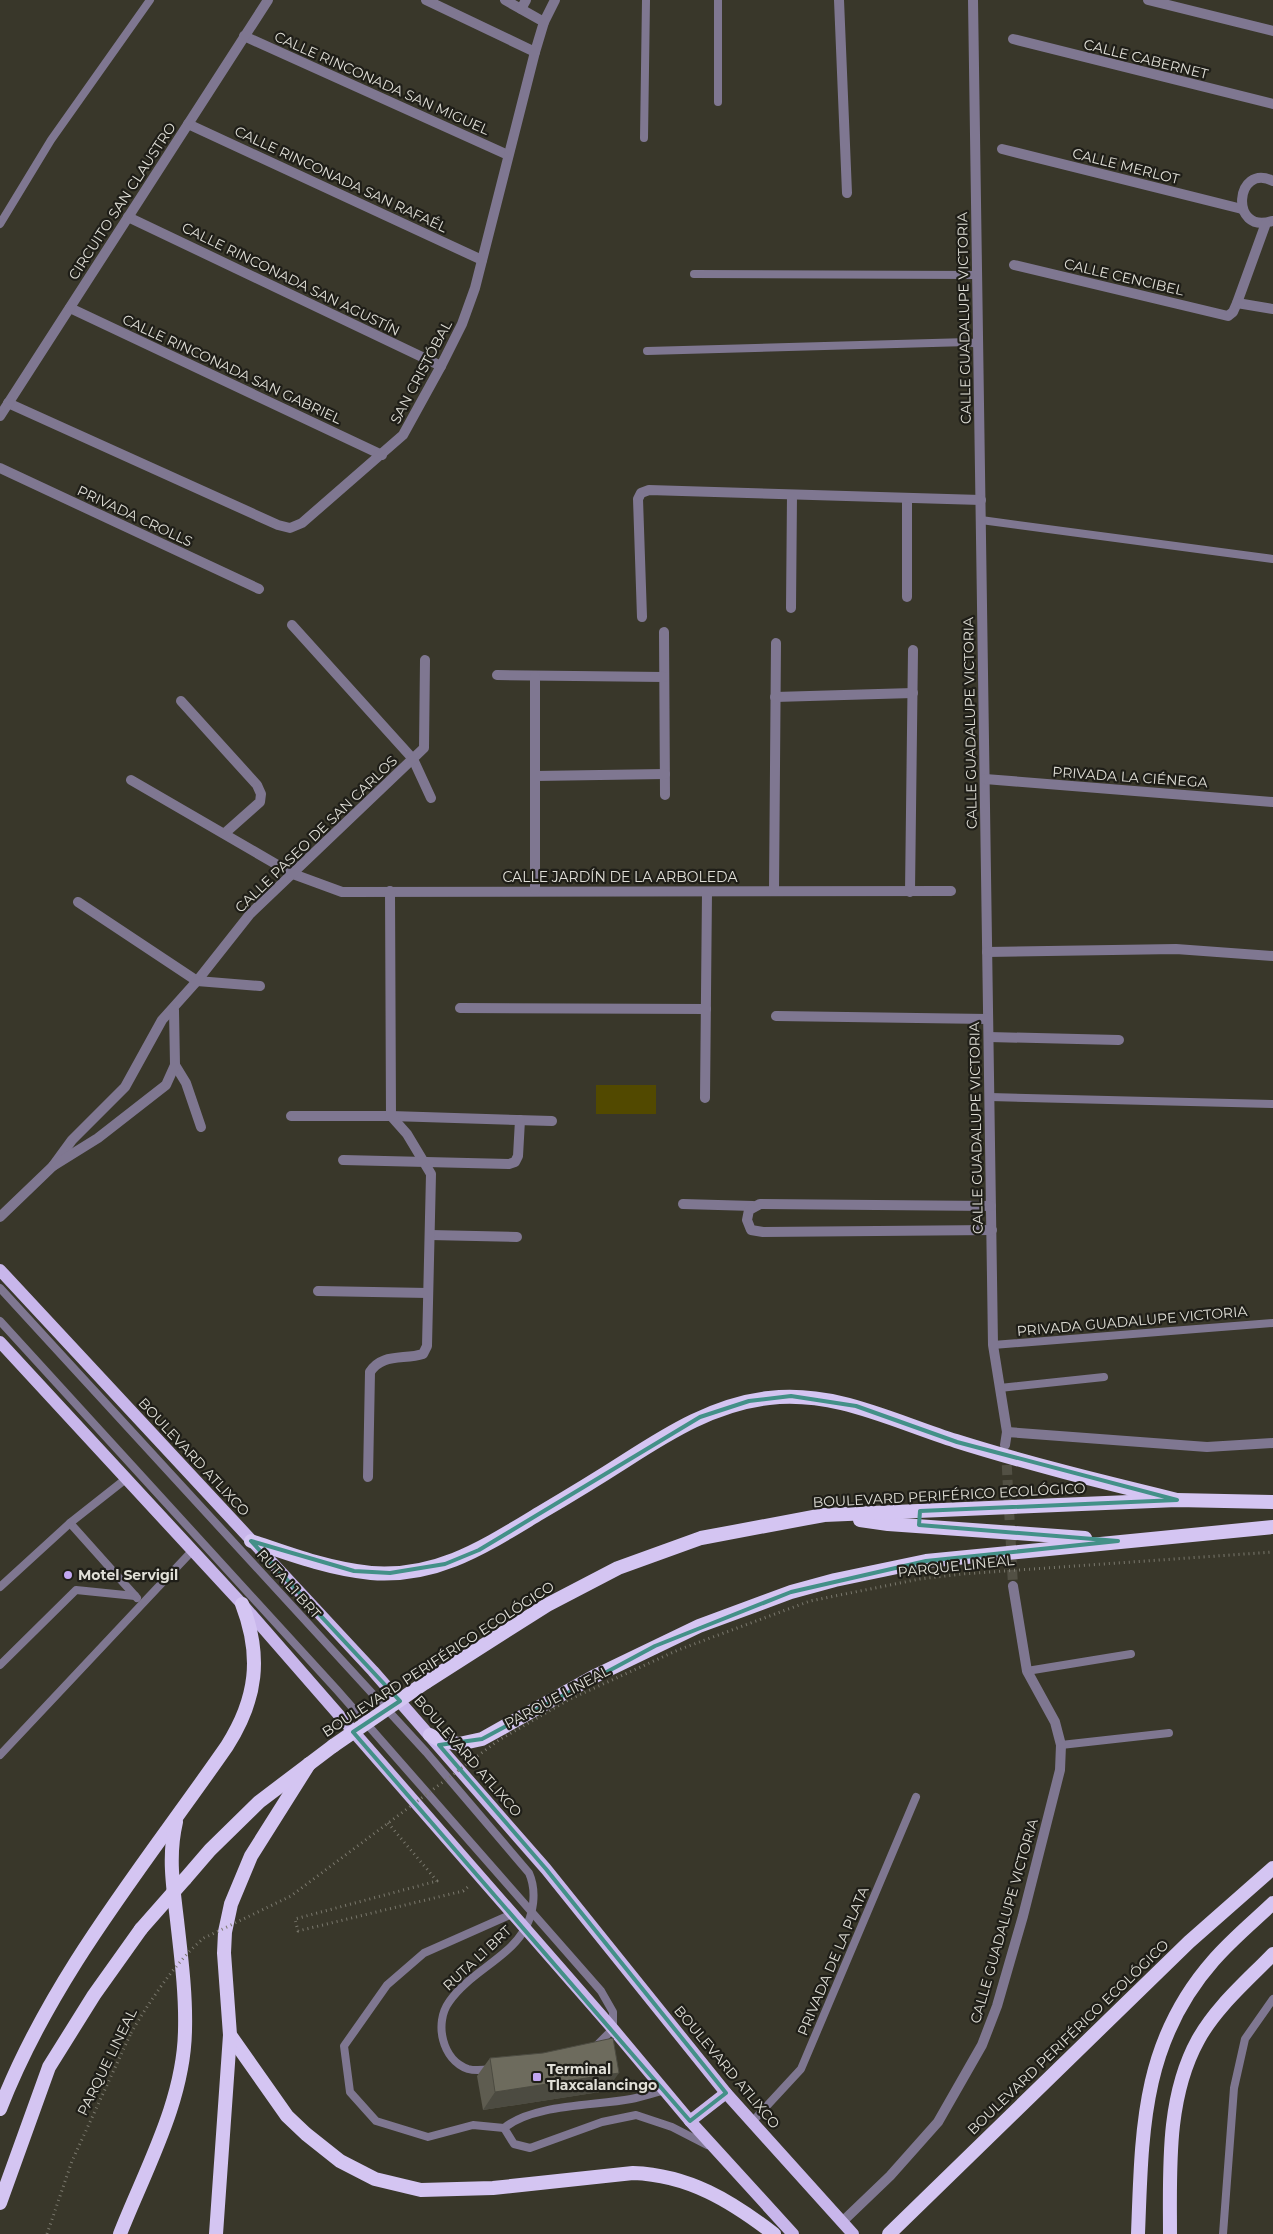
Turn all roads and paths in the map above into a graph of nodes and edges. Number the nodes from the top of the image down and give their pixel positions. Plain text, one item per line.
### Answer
1 (150, 0) edge
2 (268, 0) edge
3 (426, 0) edge
4 (505, 0) edge
5 (555, 0) edge
6 (646, 0) edge
7 (718, 0) edge
8 (839, 0) edge
9 (973, 0) edge
10 (1148, 0) edge
11 (524, 4) edge
12 (544, 22) junction
13 (1273, 32) edge
14 (244, 36) junction
15 (1013, 39) dead end
16 (535, 52) junction
17 (718, 102) dead end
18 (1273, 104) edge
19 (188, 124) junction
20 (644, 138) dead end
21 (1002, 149) dead end
22 (508, 155) junction
23 (1273, 181) edge
24 (847, 193) dead end
25 (1242, 209) junction
26 (128, 217) junction
27 (1270, 222) edge
28 (0, 224) edge
29 (482, 260) junction
30 (1014, 265) dead end
31 (694, 274) dead end
32 (977, 275) junction
33 (1237, 303) junction
34 (70, 308) junction
35 (1273, 309) edge
36 (978, 344) junction
37 (648, 351) dead end
38 (441, 366) junction
39 (8, 403) junction
40 (0, 416) edge
41 (382, 455) junction
42 (0, 468) edge
43 (792, 495) junction
44 (907, 498) junction
45 (981, 500) junction
46 (981, 520) junction
47 (1273, 558) edge
48 (259, 589) dead end
49 (907, 597) dead end
50 (791, 608) dead end
51 (642, 617) dead end
52 (292, 625) dead end
53 (664, 632) dead end
54 (776, 643) dead end
55 (913, 650) dead end
56 (426, 660) dead end
57 (497, 675) dead end
58 (535, 676) junction
59 (664, 677) junction
60 (913, 694) junction
61 (776, 696) junction
62 (181, 701) dead end
63 (412, 758) junction
64 (665, 774) junction
65 (535, 776) junction
66 (131, 780) dead end
67 (985, 780) junction
68 (665, 795) dead end
69 (430, 798) dead end
70 (1273, 802) edge
71 (225, 833) junction
72 (293, 874) junction
73 (535, 890) junction
74 (390, 891) junction
75 (774, 891) junction
76 (707, 892) junction
77 (910, 892) junction
78 (951, 892) dead end
79 (78, 902) dead end
80 (987, 952) junction
81 (1273, 956) edge
82 (198, 981) junction
83 (260, 986) dead end
84 (460, 1008) dead end
85 (706, 1009) junction
86 (174, 1010) junction
87 (776, 1016) dead end
88 (988, 1019) junction
89 (989, 1037) junction
90 (1119, 1040) dead end
91 (175, 1065) junction
92 (990, 1097) junction
93 (705, 1098) dead end
94 (1273, 1104) edge
95 (290, 1116) dead end
96 (391, 1116) junction
97 (520, 1120) junction
98 (552, 1121) dead end
99 (201, 1127) dead end
100 (343, 1160) dead end
101 (424, 1162) junction
102 (53, 1166) junction
103 (683, 1204) dead end
104 (753, 1206) junction
105 (991, 1206) junction
106 (0, 1216) edge
107 (992, 1230) junction
108 (430, 1235) junction
109 (517, 1237) dead end
110 (0, 1270) edge
111 (0, 1288) edge
112 (318, 1291) dead end
113 (428, 1293) junction
114 (0, 1321) edge
115 (1273, 1322) edge
116 (0, 1342) edge
117 (993, 1345) junction
118 (1104, 1377) dead end
119 (1000, 1388) junction
120 (1007, 1432) junction
121 (1273, 1443) edge
122 (1005, 1445) tunnel mouth
123 (368, 1477) dead end
124 (127, 1478) junction
125 (1177, 1500) junction
126 (1273, 1502) edge
127 (824, 1515) junction
128 (70, 1523) junction
129 (1273, 1527) edge
130 (251, 1541) junction
131 (1118, 1541) junction
132 (193, 1550) junction
133 (1273, 1552) edge
134 (1013, 1586) tunnel mouth
135 (0, 1587) edge
136 (135, 1596) junction
137 (142, 1603) junction
138 (242, 1604) junction
139 (1131, 1654) dead end
140 (0, 1665) edge
141 (1027, 1671) junction
142 (1169, 1733) dead end
143 (430, 1735) junction
144 (1061, 1745) junction
145 (0, 1755) edge
146 (309, 1764) junction
147 (916, 1797) dead end
148 (178, 1817) junction
149 (388, 1823) junction
150 (1273, 1868) edge
151 (479, 1878) junction
152 (1273, 1902) edge
153 (532, 1911) junction
154 (512, 1914) junction
155 (524, 1930) junction
156 (1273, 1954) edge
157 (1273, 1999) edge
158 (614, 2029) junction
159 (230, 2035) junction
160 (589, 2050) edge
161 (502, 2068) edge
162 (665, 2090) junction
163 (726, 2093) junction
164 (0, 2109) edge
165 (690, 2121) junction
166 (752, 2122) junction
167 (504, 2128) junction
168 (716, 2150) junction
169 (0, 2203) edge
170 (842, 2222) junction
171 (47, 2234) edge
172 (120, 2234) edge
173 (216, 2234) edge
174 (774, 2234) edge
175 (793, 2234) edge
176 (853, 2234) edge
177 (889, 2234) edge
178 (1138, 2234) edge
179 (1170, 2234) edge
180 (1224, 2234) edge

1 - 28 lane
2 - 14 street, CIRCUITO SAN CLAUSTRO
3 - 16 street
4 - 11 street
5 - 12 street, SAN CRISTÓBAL
6 - 20 lane
7 - 17 lane
8 - 24 street
9 - 32 street, CALLE GUADALUPE VICTORIA
10 - 13 street
11 - 12 street
12 - 16 street, SAN CRISTÓBAL
14 - 19 street, CIRCUITO SAN CLAUSTRO
14 - 22 street, CALLE RINCONADA SAN MIGUEL
15 - 18 street, CALLE CABERNET
16 - 22 street, SAN CRISTÓBAL
19 - 26 street, CIRCUITO SAN CLAUSTRO
19 - 29 street, CALLE RINCONADA SAN RAFAÉL
21 - 25 street, CALLE MERLOT
22 - 29 street, SAN CRISTÓBAL
23 - 25 street
25 - 27 street, CALLE MERLOT
26 - 34 street, CIRCUITO SAN CLAUSTRO
26 - 38 street, CALLE RINCONADA SAN AGUSTÍN
27 - 33 street
29 - 38 street, SAN CRISTÓBAL
30 - 33 street, CALLE CENCIBEL
31 - 32 lane
32 - 36 street, CALLE GUADALUPE VICTORIA
33 - 35 street
34 - 39 street, CIRCUITO SAN CLAUSTRO
34 - 41 street, CALLE RINCONADA SAN GABRIEL
36 - 37 lane
36 - 45 street, CALLE GUADALUPE VICTORIA
38 - 41 street, SAN CRISTÓBAL
39 - 40 street, CIRCUITO SAN CLAUSTRO
39 - 41 street, SAN CRISTÓBAL
42 - 48 street, PRIVADA CROLLS
43 - 44 street
43 - 50 street
43 - 51 street
44 - 45 street
44 - 49 street
45 - 46 street, CALLE GUADALUPE VICTORIA
46 - 47 lane
46 - 67 street, CALLE GUADALUPE VICTORIA
52 - 63 street
53 - 59 street
54 - 61 street
55 - 60 street
56 - 63 street, CALLE PASEO DE SAN CARLOS
57 - 58 street
58 - 59 street
58 - 65 street
59 - 64 street
60 - 61 street
60 - 77 street
61 - 75 street
62 - 71 street
63 - 69 street
63 - 72 street, CALLE PASEO DE SAN CARLOS
64 - 65 street
64 - 68 street
65 - 73 street
66 - 71 street, CALLE JARDÍN DE LA ARBOLEDA
67 - 70 street, PRIVADA LA CIÉNEGA
67 - 80 street, CALLE GUADALUPE VICTORIA
71 - 72 street, CALLE JARDÍN DE LA ARBOLEDA
72 - 74 street, CALLE JARDÍN DE LA ARBOLEDA
72 - 82 street, CALLE PASEO DE SAN CARLOS
73 - 74 street, CALLE JARDÍN DE LA ARBOLEDA
73 - 76 street, CALLE JARDÍN DE LA ARBOLEDA
74 - 96 street
75 - 76 street, CALLE JARDÍN DE LA ARBOLEDA
75 - 77 street, CALLE JARDÍN DE LA ARBOLEDA
76 - 85 street
77 - 78 street, CALLE JARDÍN DE LA ARBOLEDA
79 - 82 street
80 - 81 street
80 - 88 street, CALLE GUADALUPE VICTORIA
82 - 83 street
82 - 86 street, CALLE PASEO DE SAN CARLOS
84 - 85 street
85 - 93 street
86 - 91 street, CALLE PASEO DE SAN CARLOS
86 - 102 street, CALLE PASEO DE SAN CARLOS
87 - 88 street
88 - 89 street, CALLE GUADALUPE VICTORIA
89 - 90 street
89 - 92 street, CALLE GUADALUPE VICTORIA
91 - 99 street
91 - 102 street, CALLE PASEO DE SAN CARLOS
92 - 94 lane
92 - 105 street, CALLE GUADALUPE VICTORIA
95 - 96 street
96 - 97 street
96 - 101 street
97 - 98 street
97 - 101 street
100 - 101 street
101 - 108 street
102 - 106 street, CALLE PASEO DE SAN CARLOS
103 - 104 street
104 - 105 street
104 - 107 street
105 - 107 street, CALLE GUADALUPE VICTORIA
107 - 117 street, CALLE GUADALUPE VICTORIA
108 - 109 street
108 - 113 street
110 - 130 main road, BOULEVARD ATLIXCO
111 - 153 lane, RUTA L1 BRT
112 - 113 street
113 - 123 street
114 - 153 lane
115 - 117 lane, PRIVADA GUADALUPE VICTORIA
116 - 124 main road
117 - 119 street, CALLE GUADALUPE VICTORIA
118 - 119 lane
119 - 120 street, CALLE GUADALUPE VICTORIA
120 - 121 street
120 - 122 street, CALLE GUADALUPE VICTORIA
124 - 128 lane
124 - 132 main road
125 - 126 highway, BOULEVARD PERIFÉRICO ECOLÓGICO
125 - 127 highway, BOULEVARD PERIFÉRICO ECOLÓGICO
125 - 130 highway
127 - 131 highway
127 - 146 highway, BOULEVARD PERIFÉRICO ECOLÓGICO, bridge
128 - 135 lane
128 - 136 lane
129 - 131 highway
130 - 143 main road, BOULEVARD ATLIXCO
131 - 143 highway
132 - 137 lane
132 - 138 main road
133 - 149 path, PARQUE LINEAL, bridge
134 - 141 street, CALLE GUADALUPE VICTORIA
136 - 137 lane
136 - 140 lane
137 - 145 lane
138 - 148 highway
138 - 151 main road
139 - 141 lane
141 - 144 street, CALLE GUADALUPE VICTORIA
142 - 144 lane
143 - 163 main road, BOULEVARD ATLIXCO
144 - 170 street, CALLE GUADALUPE VICTORIA
146 - 159 highway
146 - 169 highway, BOULEVARD PERIFÉRICO ECOLÓGICO, bridge
147 - 166 lane, PRIVADA DE LA PLATA
148 - 164 highway
148 - 172 highway
149 - 151 path
149 - 171 path, PARQUE LINEAL, bridge
150 - 177 highway, BOULEVARD PERIFÉRICO ECOLÓGICO
151 - 154 main road
152 - 178 highway
153 - 155 lane, RUTA L1 BRT
153 - 158 lane
154 - 155 main road
154 - 167 lane
155 - 158 main road
155 - 161 lane, RUTA L1 BRT
156 - 179 highway
157 - 180 lane
158 - 160 lane
158 - 162 main road
159 - 173 highway
159 - 174 highway
162 - 165 main road
162 - 167 lane
163 - 165 main road
163 - 166 main road, BOULEVARD ATLIXCO
165 - 168 main road
166 - 170 main road, BOULEVARD ATLIXCO
167 - 168 lane
168 - 175 main road
170 - 176 main road, BOULEVARD ATLIXCO

